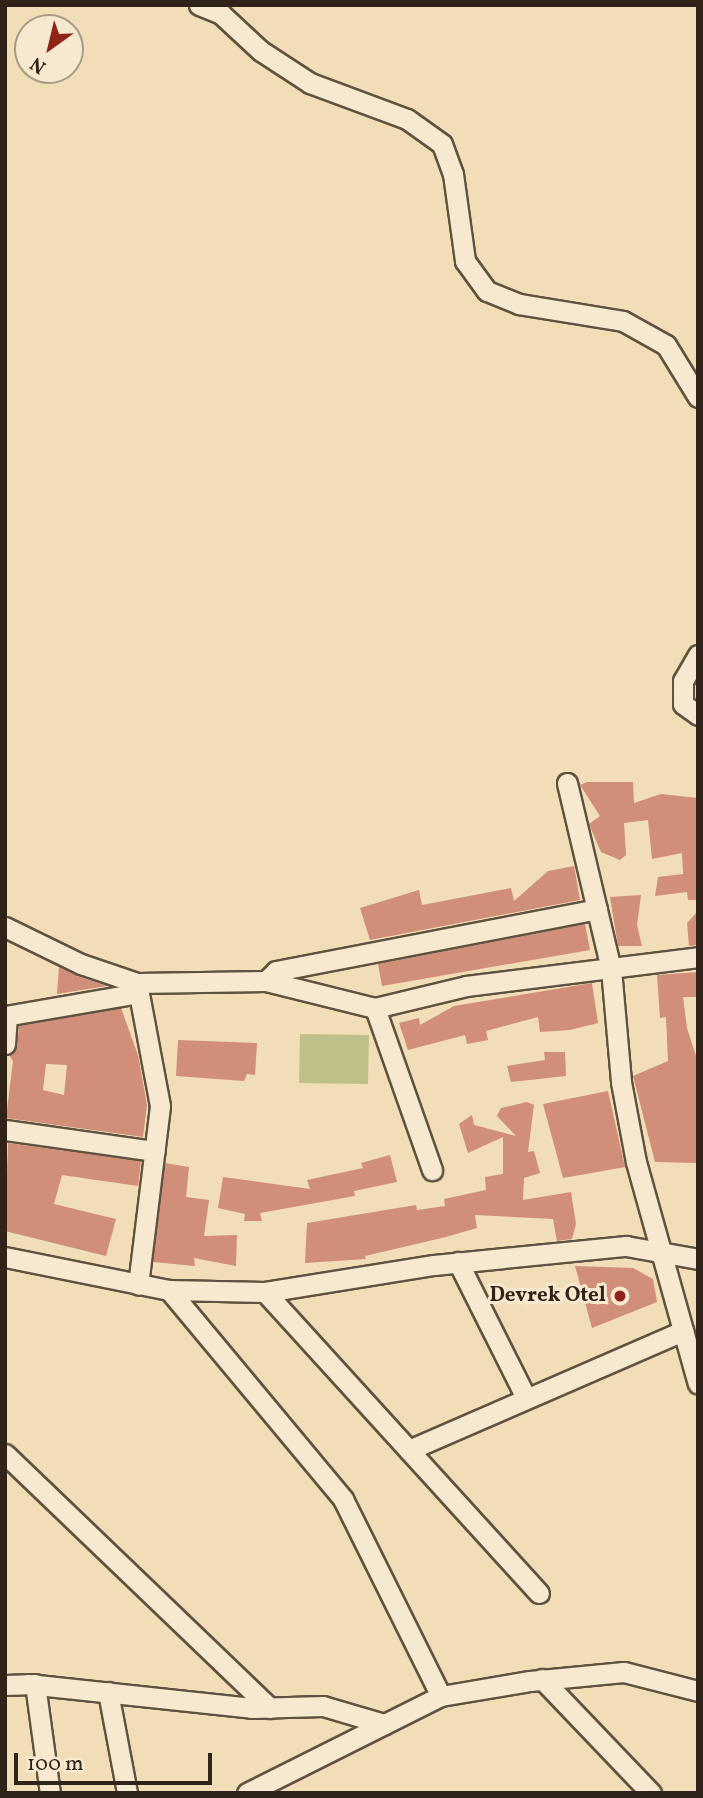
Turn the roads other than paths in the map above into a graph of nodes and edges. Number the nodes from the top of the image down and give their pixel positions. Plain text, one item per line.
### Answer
1 (199, 5) edge
2 (698, 397) edge
3 (698, 655) edge
4 (698, 715) edge
5 (566, 783) dead end
6 (597, 909) junction
7 (5, 927) edge
8 (698, 957) edge
9 (611, 969) junction
10 (266, 981) junction
11 (138, 988) junction
12 (375, 1007) junction
13 (6, 1016) edge
14 (5, 1044) edge
15 (5, 1130) edge
16 (155, 1151) junction
17 (432, 1170) dead end
18 (659, 1252) junction
19 (5, 1257) edge
20 (698, 1259) edge
21 (458, 1262) junction
22 (138, 1285) junction
23 (169, 1290) junction
24 (265, 1292) junction
25 (683, 1331) junction
26 (698, 1384) edge
27 (526, 1398) junction
28 (409, 1450) junction
29 (5, 1454) edge
30 (539, 1593) dead end
31 (542, 1679) junction
32 (35, 1684) junction
33 (5, 1685) edge
34 (698, 1690) edge
35 (108, 1692) junction
36 (440, 1696) junction
37 (270, 1708) junction
38 (384, 1724) junction
39 (50, 1793) edge
40 (127, 1793) edge
41 (247, 1793) edge
42 (651, 1793) edge

1 - 2 street
3 - 4 street
5 - 6 street
6 - 9 street
6 - 10 street
7 - 11 street
8 - 9 street
9 - 12 street
9 - 18 street
10 - 11 street
10 - 12 street
11 - 13 street
11 - 16 street
12 - 17 street
13 - 14 street
15 - 16 street
16 - 22 street
18 - 20 street
18 - 21 street
18 - 25 street
19 - 22 street
21 - 24 street
21 - 27 street
22 - 23 street
23 - 24 street
23 - 36 street
24 - 28 street
25 - 26 street
25 - 27 street
27 - 28 street
28 - 30 street
29 - 37 street
31 - 34 street
31 - 36 street
31 - 42 street
32 - 33 street
32 - 35 street
32 - 39 street
35 - 37 street
35 - 40 street
36 - 38 street
37 - 38 street
38 - 41 street

